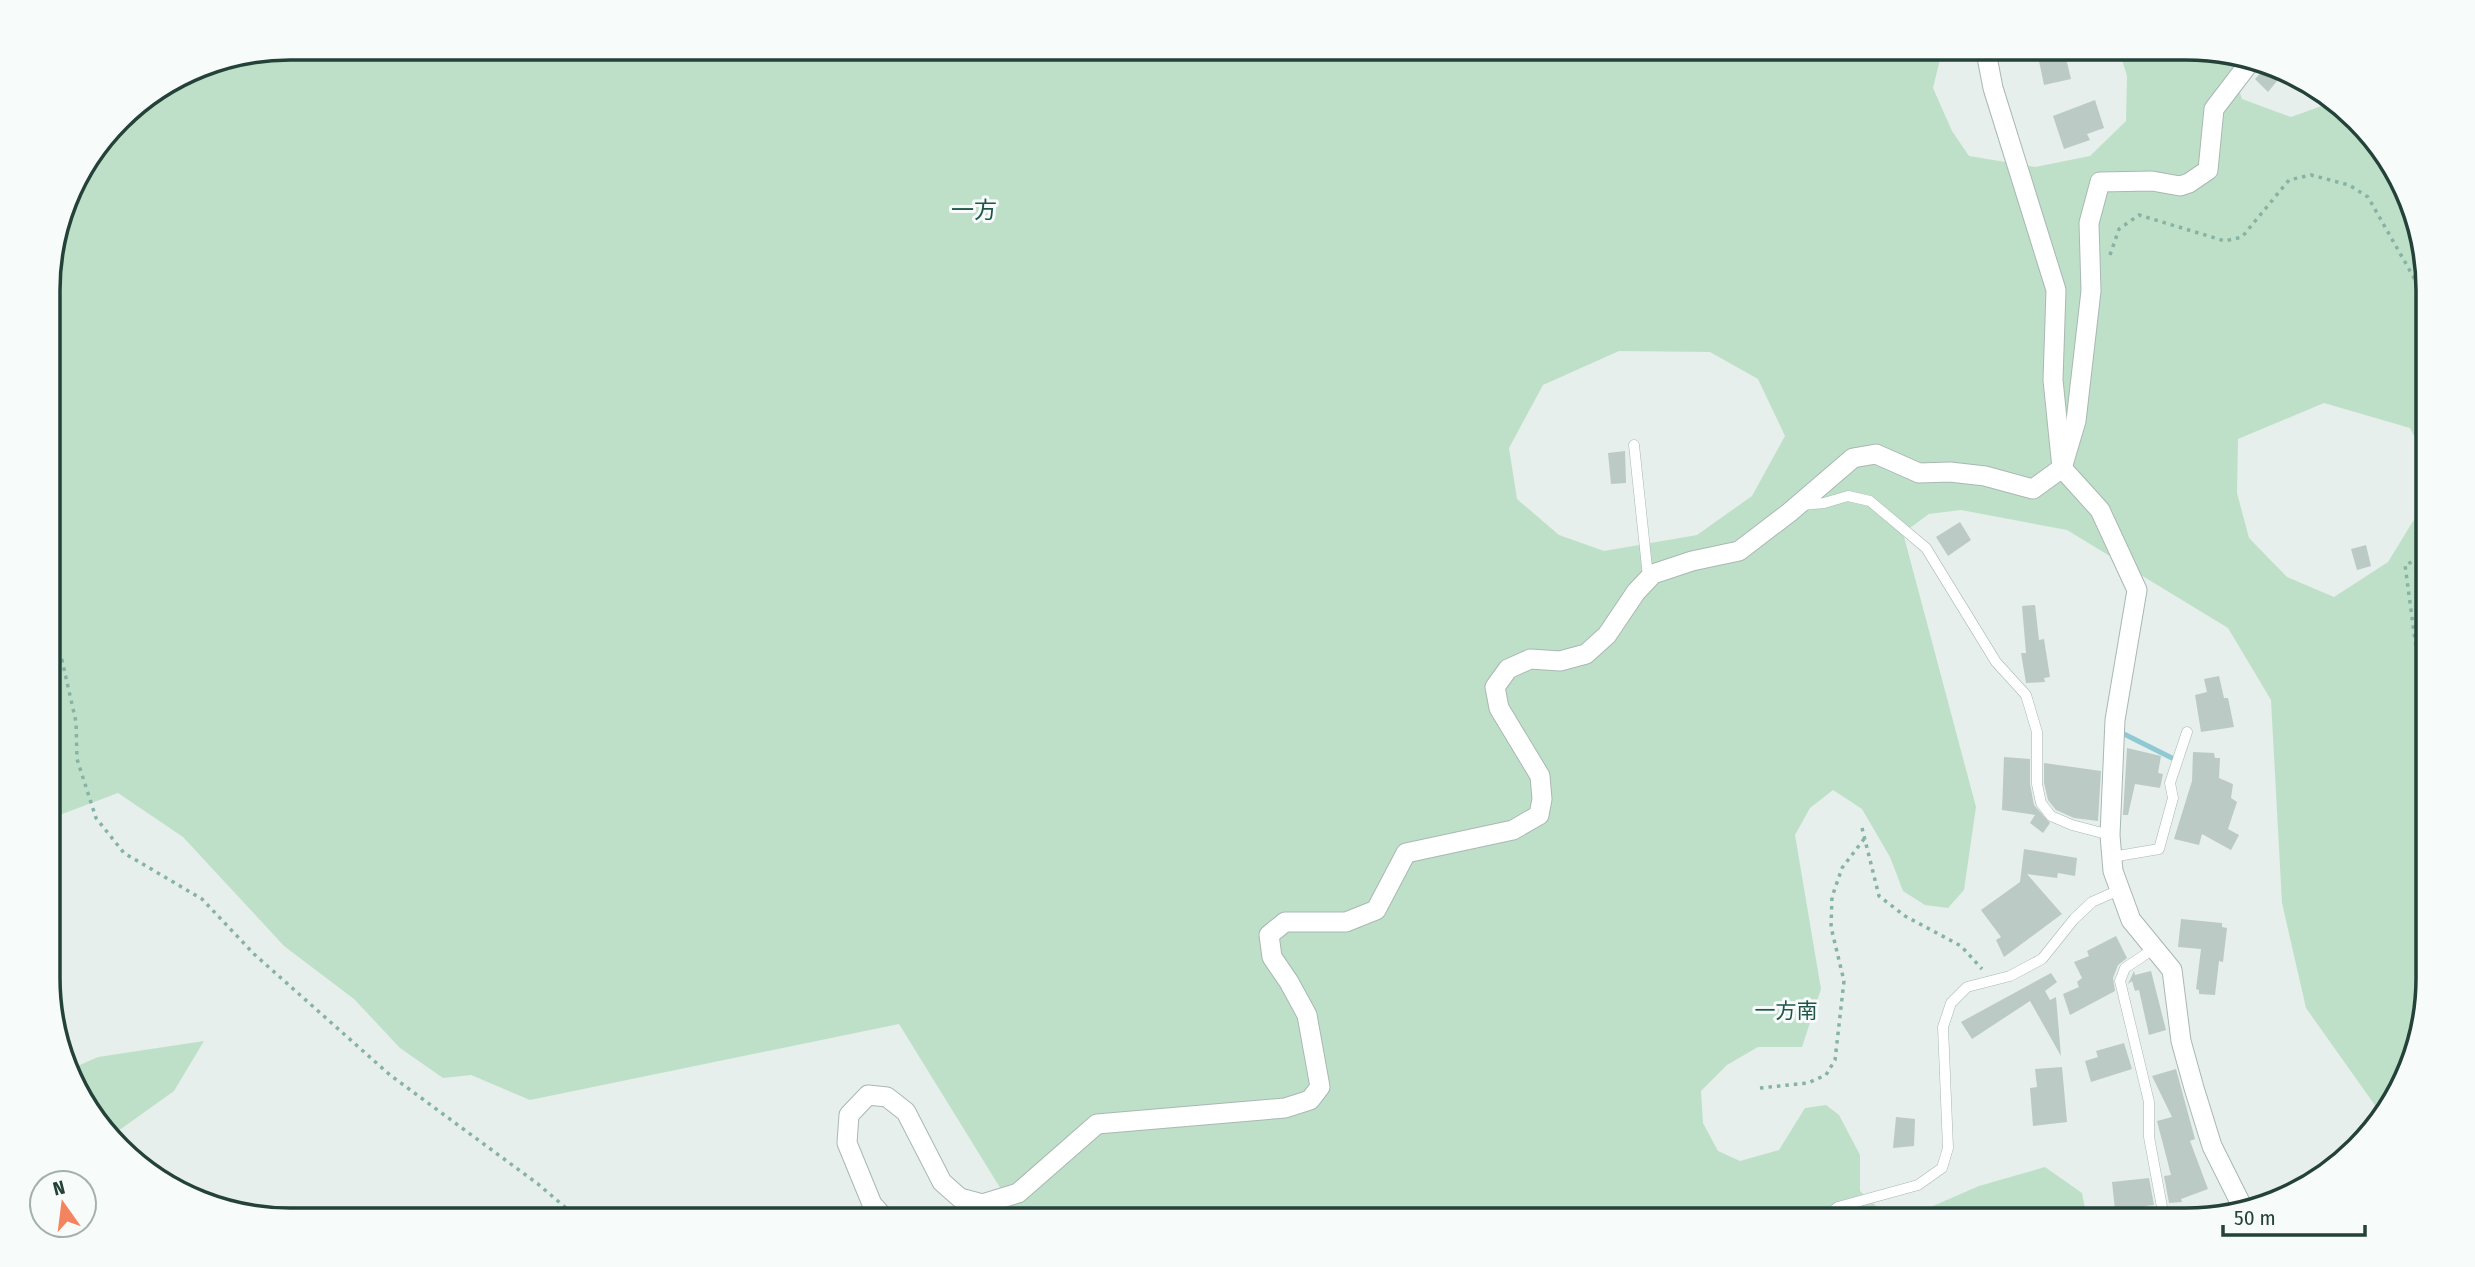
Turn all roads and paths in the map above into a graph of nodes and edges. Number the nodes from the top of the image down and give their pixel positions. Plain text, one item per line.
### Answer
1 (1988, 60) edge
2 (2246, 67) edge
3 (2110, 255) dead end
4 (2415, 280) edge
5 (1634, 446) dead end
6 (2062, 468) junction
7 (1798, 506) junction
8 (2416, 560) edge
9 (1648, 579) junction
10 (2416, 648) edge
11 (60, 656) edge
12 (2187, 732) dead end
13 (1862, 828) dead end
14 (2110, 835) junction
15 (1864, 839) junction
16 (2112, 857) junction
17 (2119, 890) junction
18 (2155, 948) junction
19 (1989, 982) junction
20 (1760, 1088) dead end
21 (2239, 1201) edge
22 (1838, 1207) edge
23 (2162, 1207) edge
24 (566, 1208) edge
25 (875, 1208) edge

1 - 6 street
2 - 6 street
3 - 4 path
5 - 9 lane
6 - 7 street
6 - 14 street
7 - 9 street
7 - 14 lane
8 - 10 path
9 - 25 street
11 - 24 path
12 - 16 lane
13 - 15 path
14 - 16 street
15 - 19 path
15 - 20 path
16 - 17 street
17 - 18 street
17 - 19 lane
18 - 21 street
18 - 23 lane
19 - 22 lane

